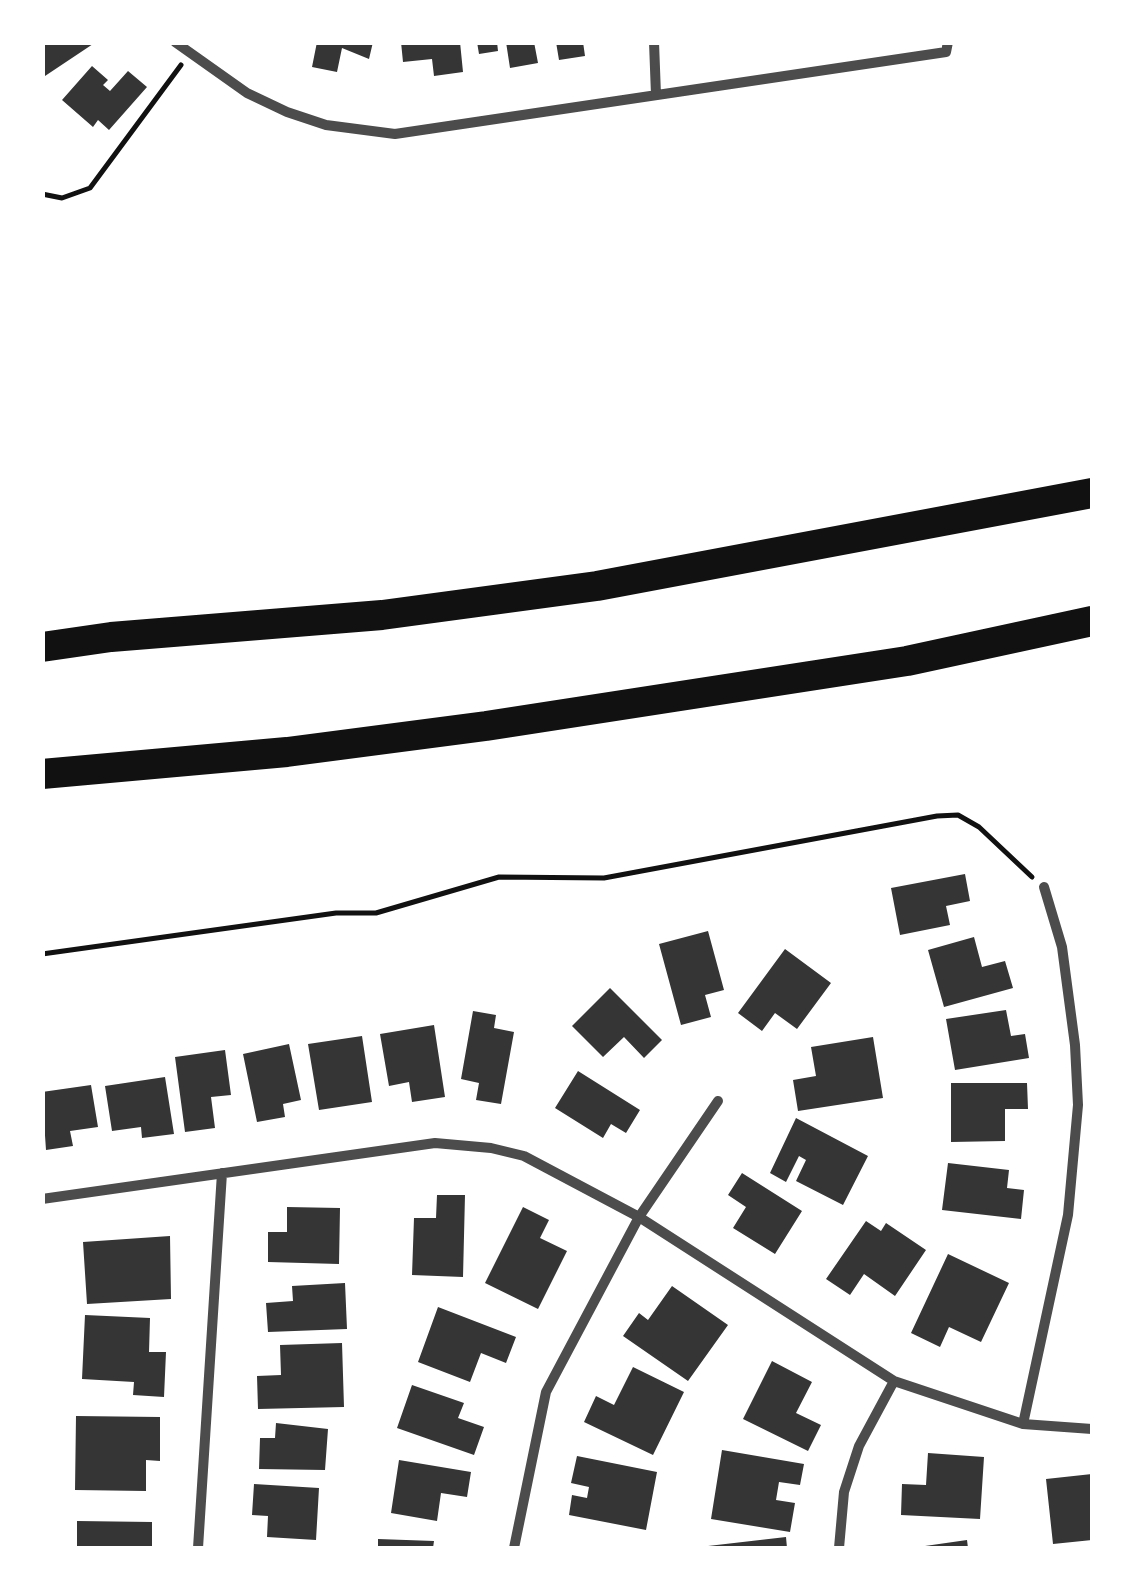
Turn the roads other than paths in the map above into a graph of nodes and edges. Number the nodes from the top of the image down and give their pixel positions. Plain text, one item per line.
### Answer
1 (176, 42) edge
2 (654, 42) edge
3 (947, 47) edge
4 (656, 95) junction
5 (1092, 493) edge
6 (1092, 620) edge
7 (42, 634) edge
8 (111, 637) junction
9 (42, 647) edge
10 (42, 774) edge
11 (1044, 886) road end
12 (718, 1101) dead end
13 (222, 1173) junction
14 (42, 1198) edge
15 (639, 1217) junction
16 (894, 1381) junction
17 (1023, 1424) junction
18 (1092, 1429) edge
19 (198, 1548) edge
20 (514, 1548) edge
21 (839, 1548) edge

1 - 4 street
2 - 4 street
3 - 4 street
5 - 8 highway
6 - 10 highway
7 - 8 highway
8 - 9 highway
11 - 17 street
12 - 15 street
13 - 14 street
13 - 15 street
13 - 19 street
15 - 16 street
15 - 20 street
16 - 17 street
16 - 21 street
17 - 18 street

